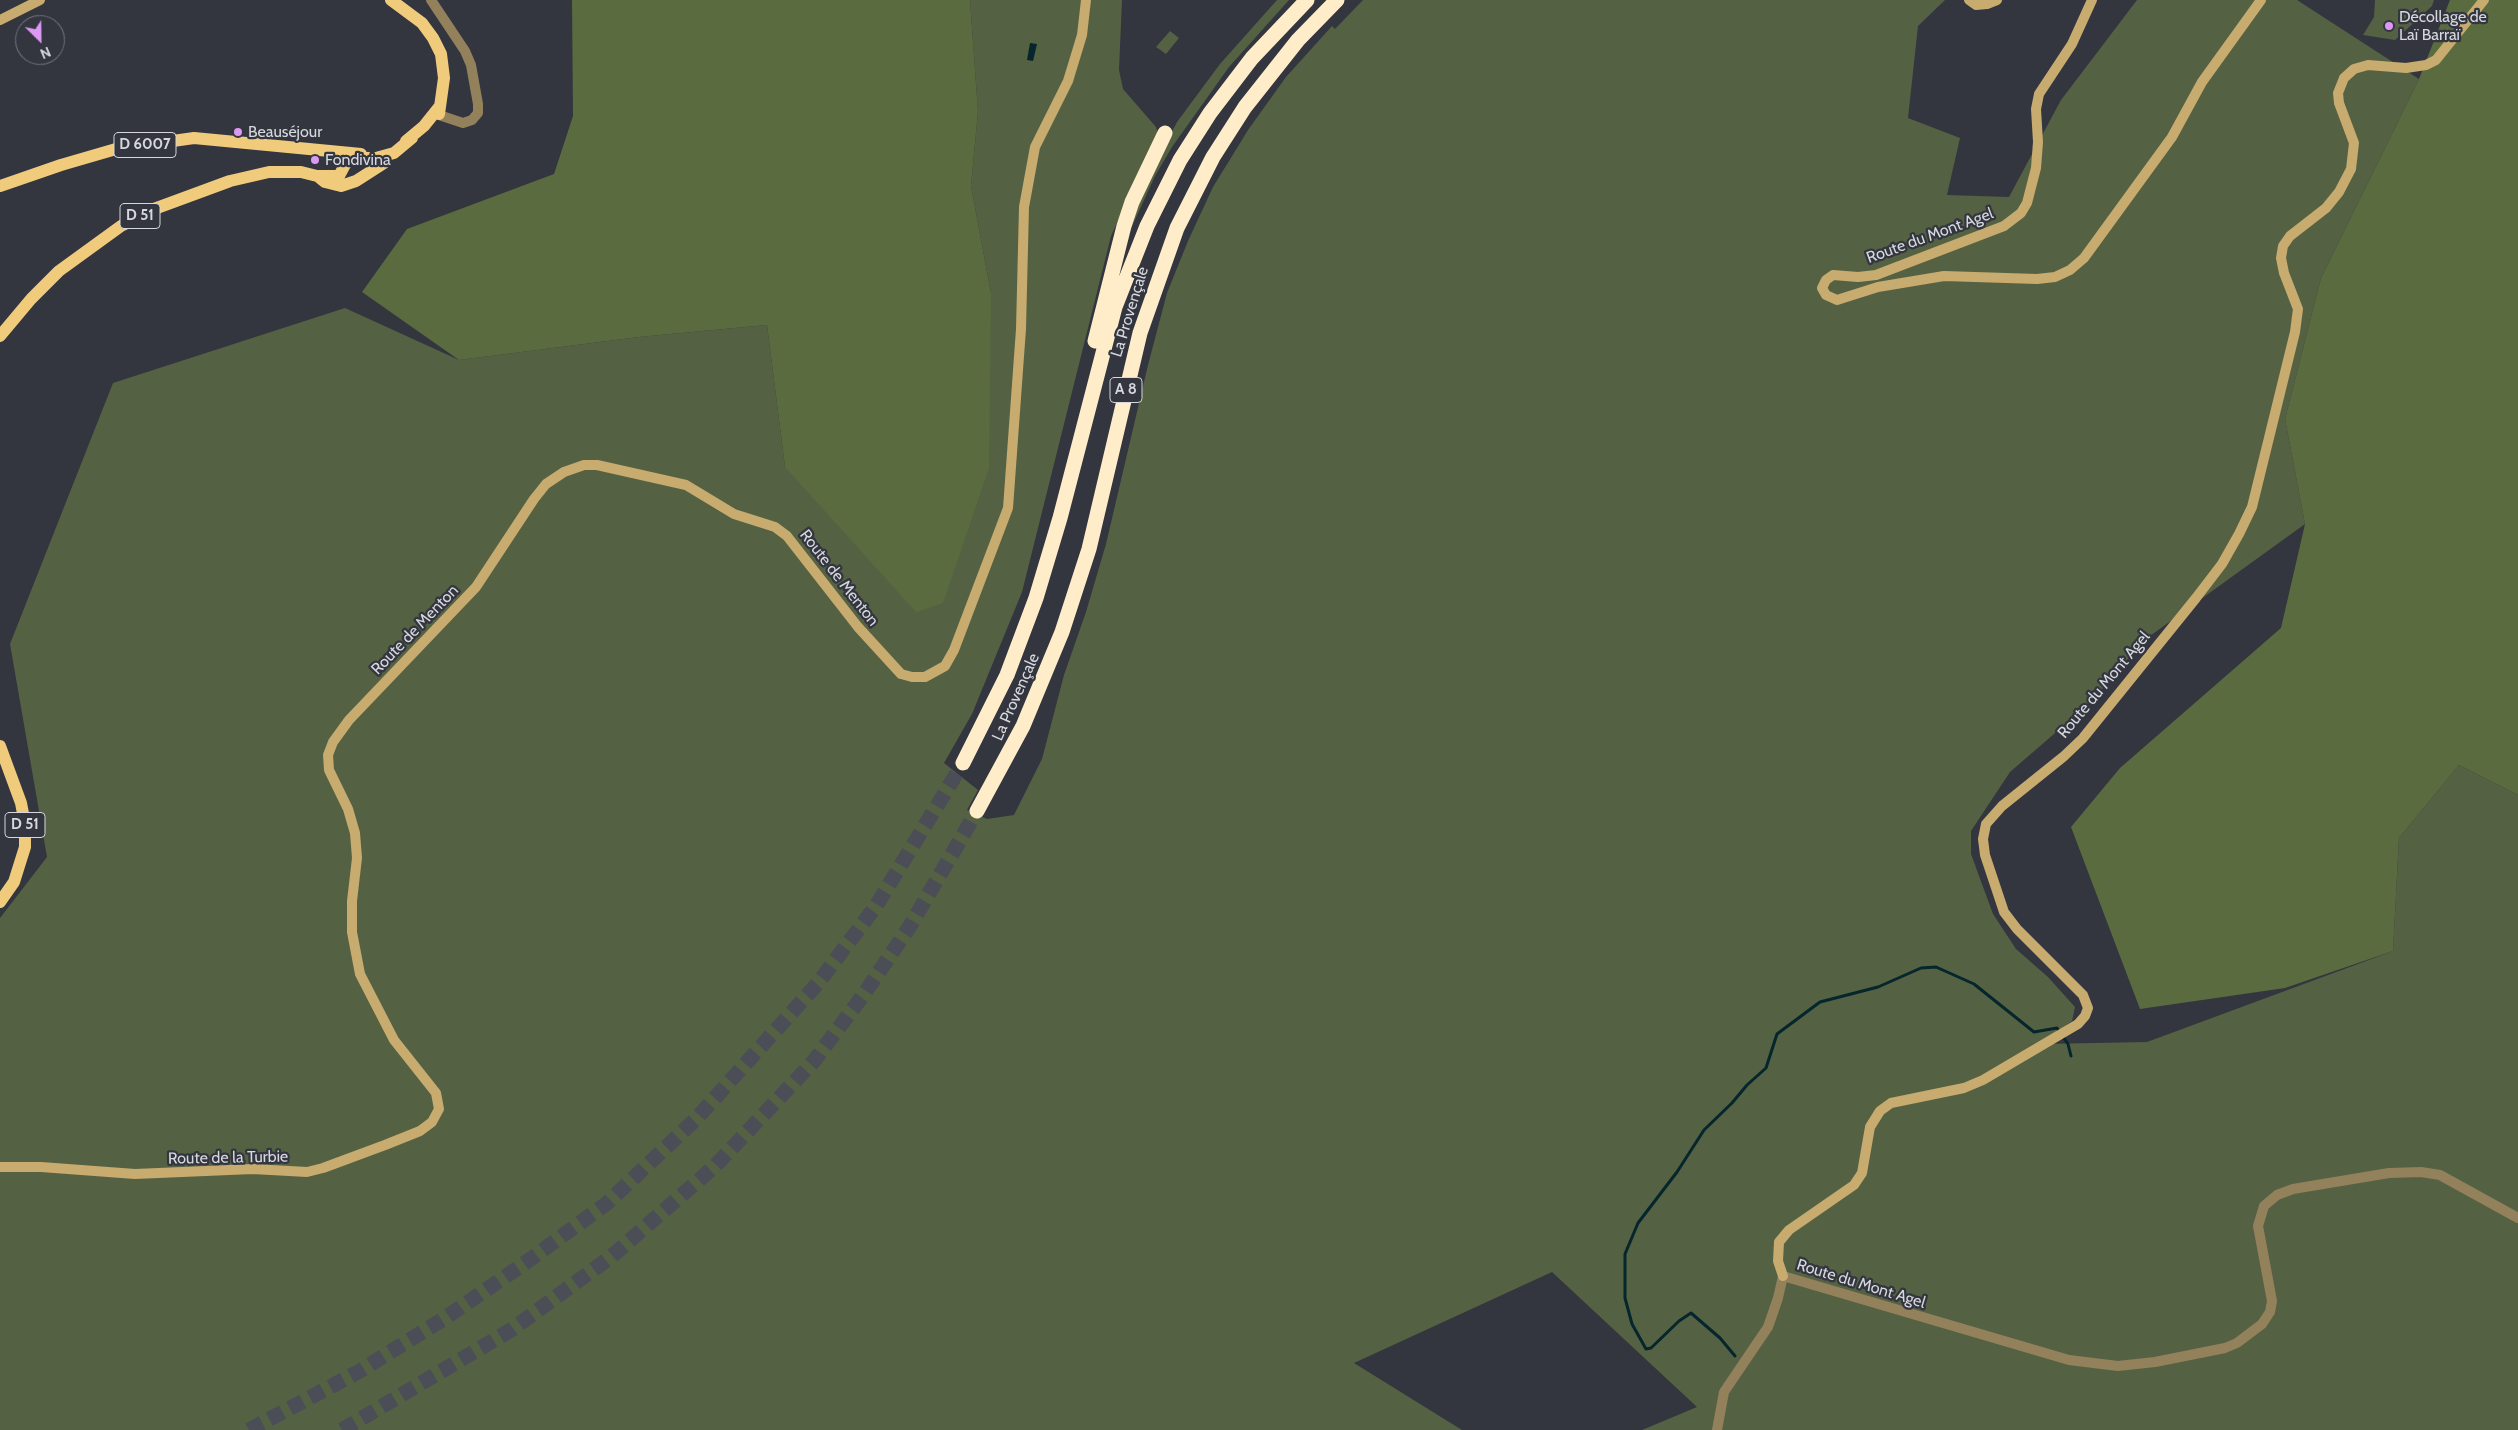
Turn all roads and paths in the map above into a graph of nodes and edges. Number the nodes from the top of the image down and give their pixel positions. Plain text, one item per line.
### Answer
1 (40, 0) edge
2 (390, 0) edge
3 (431, 0) edge
4 (1086, 0) edge
5 (1307, 0) edge
6 (1336, 0) edge
7 (1969, 0) edge
8 (1997, 0) edge
9 (2092, 0) edge
10 (2261, 0) edge
11 (2484, 0) edge
12 (0, 20) edge
13 (438, 111) junction
14 (1165, 133) dead end
15 (355, 159) junction
16 (384, 163) junction
17 (317, 176) junction
18 (356, 181) junction
19 (0, 186) edge
20 (0, 336) edge
21 (1080, 438) junction
22 (0, 746) edge
23 (963, 763) tunnel mouth
24 (977, 811) tunnel mouth
25 (0, 902) edge
26 (439, 1109) joint
27 (0, 1167) edge
28 (2518, 1218) edge
29 (1783, 1276) junction
30 (1717, 1430) edge

1 - 12 street
2 - 13 main road
3 - 13 street
4 - 26 street, Route de Menton
5 - 21 highway, La Provençale / A 8
6 - 24 highway, La Provençale / A 8
7 - 8 street
9 - 10 street, Route du Mont Agel
11 - 29 street, Route du Mont Agel
13 - 15 main road, D 6007
13 - 16 main road
14 - 21 highway
15 - 16 main road, D 6007
15 - 17 main road, D 51
15 - 18 main road
15 - 19 main road, D 6007
16 - 18 main road, D 51
17 - 18 main road, D 51
17 - 20 main road, D 51
21 - 23 highway, La Provençale / A 8
22 - 25 main road, D 51
26 - 27 street, Route de la Turbie
28 - 29 street, Route du Mont Agel
29 - 30 street

